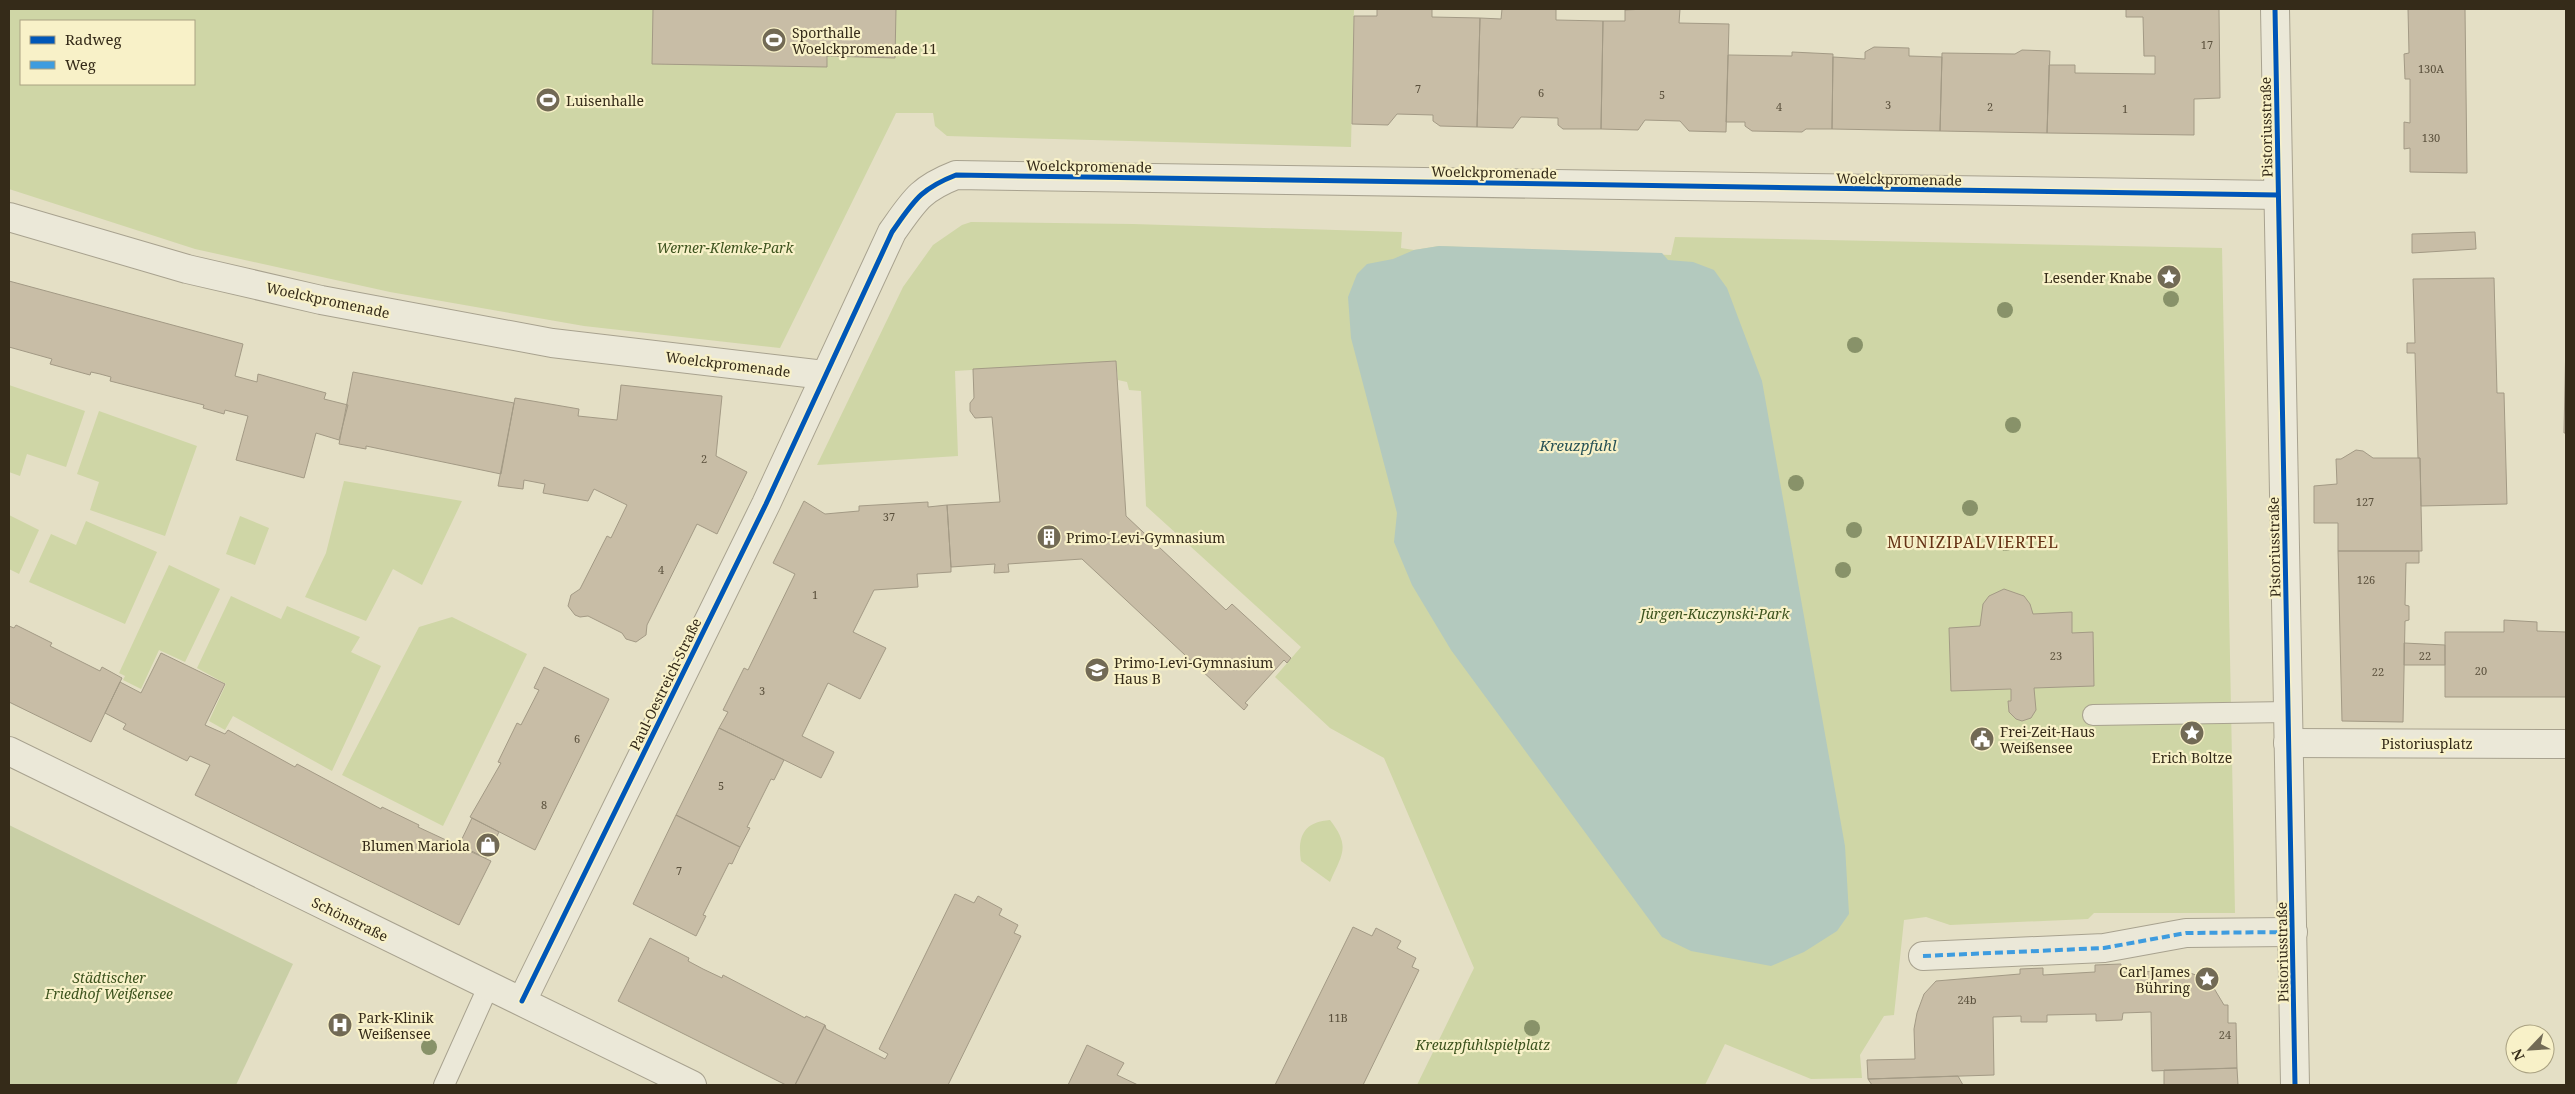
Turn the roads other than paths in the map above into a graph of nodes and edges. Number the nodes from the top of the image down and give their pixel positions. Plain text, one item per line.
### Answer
1 (2275, 9) edge
2 (2278, 195) junction
3 (9, 216) edge
4 (824, 375) junction
5 (2289, 712) junction
6 (2093, 715) dead end
7 (2288, 742) junction
8 (2566, 744) edge
9 (9, 751) edge
10 (2293, 932) junction
11 (1923, 956) dead end
12 (489, 985) junction
13 (522, 1001) junction
14 (444, 1085) edge
15 (692, 1085) edge
16 (2294, 1085) edge

1 - 2 street, Pistoriusstraße
2 - 4 street, Woelckpromenade
2 - 5 street, Pistoriusstraße
3 - 4 street, Woelckpromenade
4 - 13 street, Paul-Oestreich-Straße
5 - 6 lane
5 - 7 street, Pistoriusstraße
7 - 8 street, Pistoriusplatz
7 - 10 street, Pistoriusstraße
9 - 12 street, Schönstraße
10 - 11 street
10 - 16 street, Pistoriusstraße
12 - 13 street, Schönstraße
12 - 14 lane
13 - 15 street, Schönstraße

